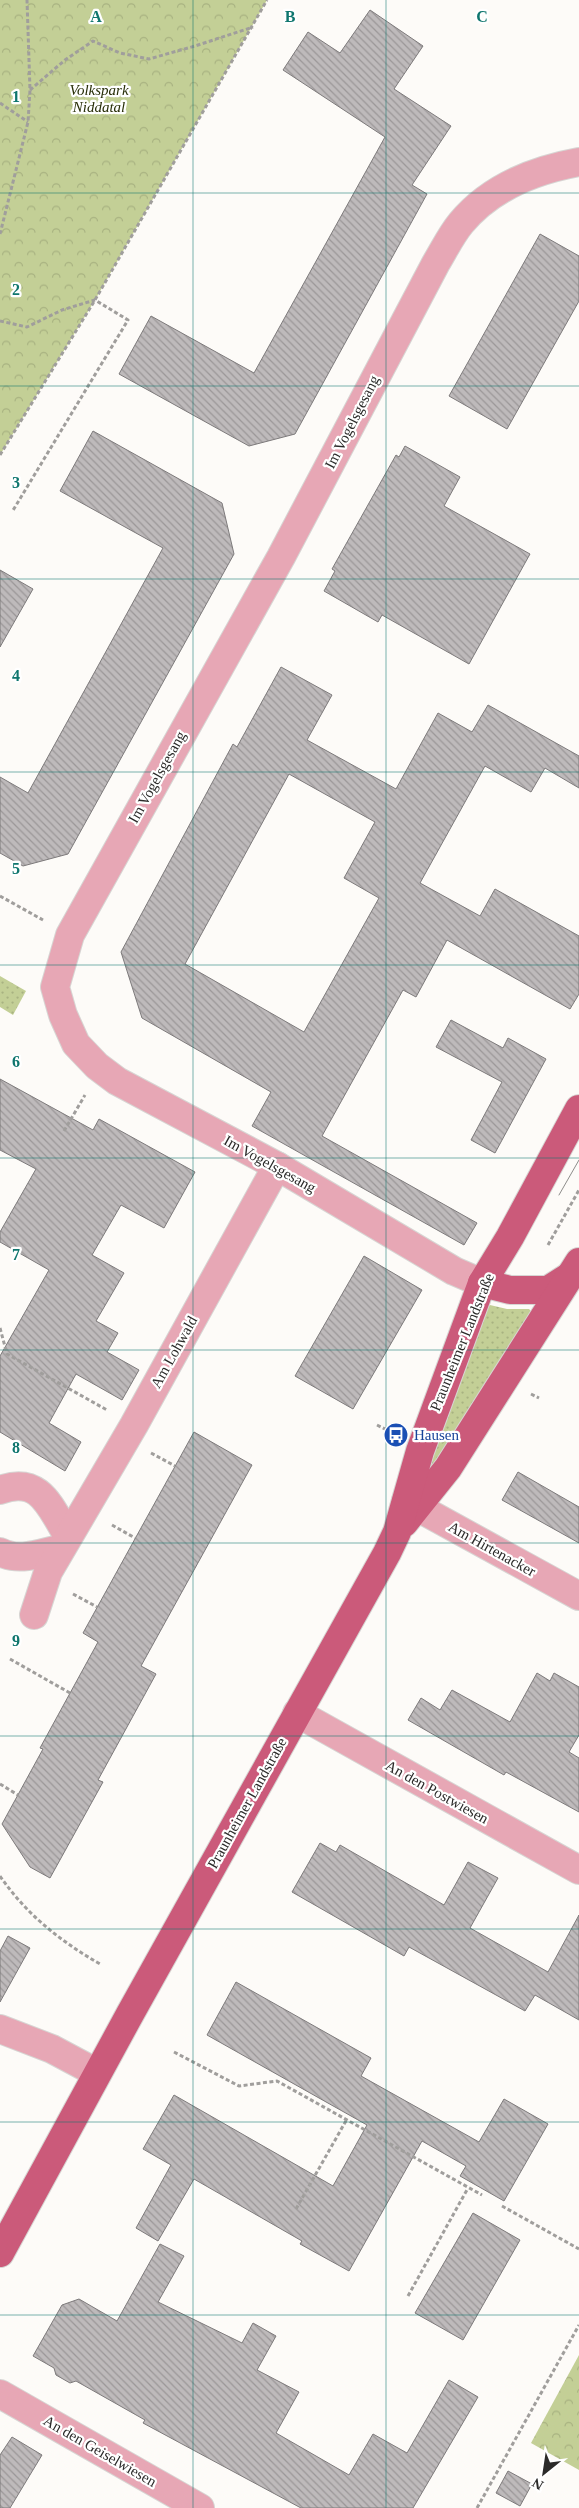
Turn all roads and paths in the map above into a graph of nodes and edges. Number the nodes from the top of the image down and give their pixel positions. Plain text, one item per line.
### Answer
1 (27, 0) edge
2 (267, 0) edge
3 (254, 26) junction
4 (30, 90) junction
5 (0, 103) edge
6 (28, 122) junction
7 (579, 162) edge
8 (0, 234) edge
9 (95, 300) junction
10 (0, 320) edge
11 (0, 455) edge
12 (12, 512) dead end
13 (0, 896) edge
14 (70, 935) junction
15 (86, 1093) dead end
16 (579, 1109) edge
17 (64, 1131) dead end
18 (277, 1166) junction
19 (579, 1190) edge
20 (539, 1243) dead end
21 (548, 1245) junction
22 (555, 1249) dead end
23 (575, 1269) edge
24 (482, 1283) junction
25 (0, 1328) edge
26 (134, 1425) junction
27 (377, 1425) dead end
28 (396, 1435) dead end
29 (0, 1490) edge
30 (411, 1504) junction
31 (64, 1542) junction
32 (0, 1552) edge
33 (579, 1596) edge
34 (34, 1615) dead end
35 (10, 1659) dead end
36 (70, 1693) dead end
37 (297, 1713) junction
38 (0, 1784) edge
39 (18, 1794) dead end
40 (579, 1870) edge
41 (0, 1876) edge
42 (100, 1964) dead end
43 (0, 2028) edge
44 (174, 2052) dead end
45 (97, 2073) junction
46 (346, 2119) junction
47 (468, 2188) junction
48 (482, 2196) dead end
49 (502, 2206) dead end
50 (296, 2209) dead end
51 (579, 2249) edge
52 (0, 2253) edge
53 (408, 2296) dead end
54 (579, 2325) edge
55 (0, 2394) edge
56 (200, 2508) edge
57 (477, 2508) edge

1 - 4 path
2 - 3 path
3 - 4 path
3 - 9 path
4 - 6 path
5 - 6 path
6 - 8 path
7 - 14 street, Im Vogelsgesang
9 - 10 path
9 - 11 path
9 - 12 path
13 - 14 path
14 - 18 street, Im Vogelsgesang
15 - 17 path
16 - 24 main road, Praunheimer Landstraße
18 - 24 street, Im Vogelsgesang
18 - 26 street, Am Lohwald
19 - 21 path
20 - 21 path
21 - 22 path
23 - 24 main road
23 - 30 main road, Praunheimer Landstraße
24 - 30 main road, Praunheimer Landstraße
25 - 26 path
26 - 31 street, Am Lohwald
27 - 28 path
29 - 31 street
30 - 33 street, Am Hirtenacker
30 - 37 main road, Praunheimer Landstraße
31 - 32 street
31 - 34 street, Am Lohwald
35 - 36 path
37 - 40 street, An den Postwiesen
37 - 45 main road, Praunheimer Landstraße
38 - 39 path
41 - 42 path
43 - 45 street
44 - 46 path
45 - 52 main road, Praunheimer Landstraße
46 - 47 path
46 - 50 path
47 - 48 path
47 - 53 path
49 - 51 path
54 - 57 path
55 - 56 street, An den Geiselwiesen

